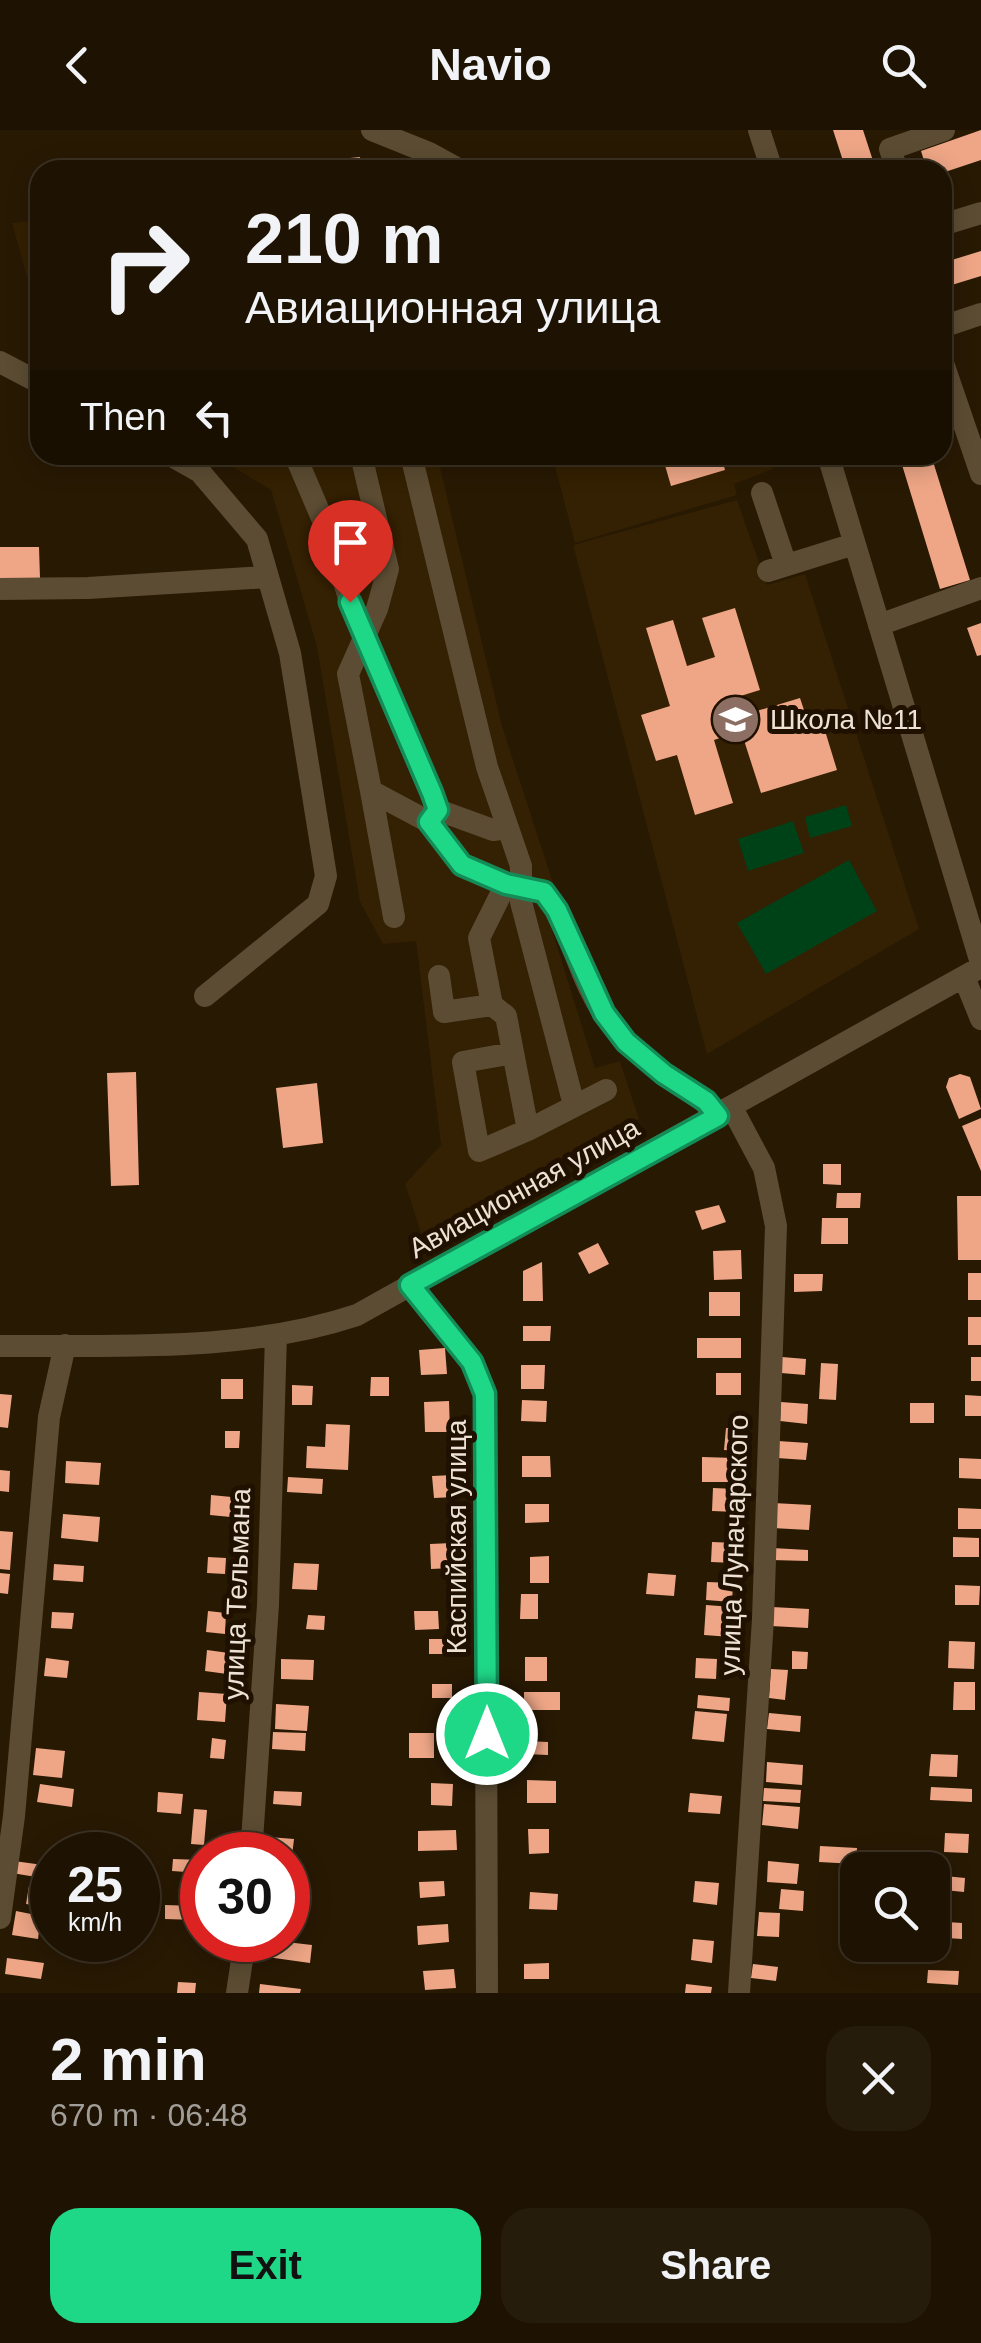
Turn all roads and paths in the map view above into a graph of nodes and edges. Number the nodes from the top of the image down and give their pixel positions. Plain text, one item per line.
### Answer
1 (372, 130) edge
2 (758, 130) edge
3 (944, 130) edge
4 (890, 150) edge
5 (442, 160) edge
6 (768, 160) edge
7 (981, 213) edge
8 (952, 223) edge
9 (981, 314) edge
10 (952, 324) edge
11 (0, 362) edge
12 (30, 378) edge
13 (952, 389) edge
14 (188, 465) edge
15 (298, 465) edge
16 (363, 465) edge
17 (414, 465) edge
18 (831, 465) edge
19 (981, 474) edge
20 (762, 493) dead end
21 (854, 544) junction
22 (266, 577) junction
23 (981, 588) edge
24 (0, 590) edge
25 (879, 625) junction
26 (365, 636) junction
27 (371, 791) junction
28 (433, 816) junction
29 (508, 828) junction
30 (514, 886) junction
31 (394, 916) dead end
32 (975, 969) edge
33 (440, 976) dead end
34 (205, 996) dead end
35 (492, 1005) junction
36 (981, 1019) edge
37 (513, 1053) junction
38 (606, 1090) dead end
39 (574, 1105) junction
40 (725, 1112) junction
41 (528, 1130) junction
42 (410, 1285) junction
43 (276, 1335) junction
44 (65, 1345) junction
45 (0, 1346) edge
46 (253, 1832) edge
47 (0, 1918) edge
48 (242, 1962) edge
49 (237, 1993) edge
50 (487, 1993) edge
51 (738, 1993) edge

1 - 5 street
2 - 6 street
3 - 4 street
7 - 8 street
9 - 10 street
11 - 12 street
13 - 19 street
14 - 22 street
15 - 26 street
16 - 26 street
17 - 29 street
18 - 21 street
20 - 21 street
21 - 25 street
22 - 24 street
22 - 34 street
23 - 25 street
25 - 32 street
26 - 27 street
26 - 28 street
27 - 28 street
27 - 31 street
28 - 29 street
28 - 30 street
29 - 30 street
30 - 35 street
30 - 39 street
30 - 40 street
32 - 36 street
32 - 40 street, Авиационная улица
33 - 35 street
35 - 37 street
37 - 41 street
37 - 41 street
38 - 39 street
39 - 41 street
40 - 42 street, Авиационная улица
40 - 51 street, улица Луначарского
42 - 43 street, Авиационная улица
42 - 50 street, Каспийская улица
43 - 44 street, Авиационная улица
43 - 46 street, улица Тельмана
44 - 45 street, Авиационная улица
44 - 47 street
48 - 49 street

